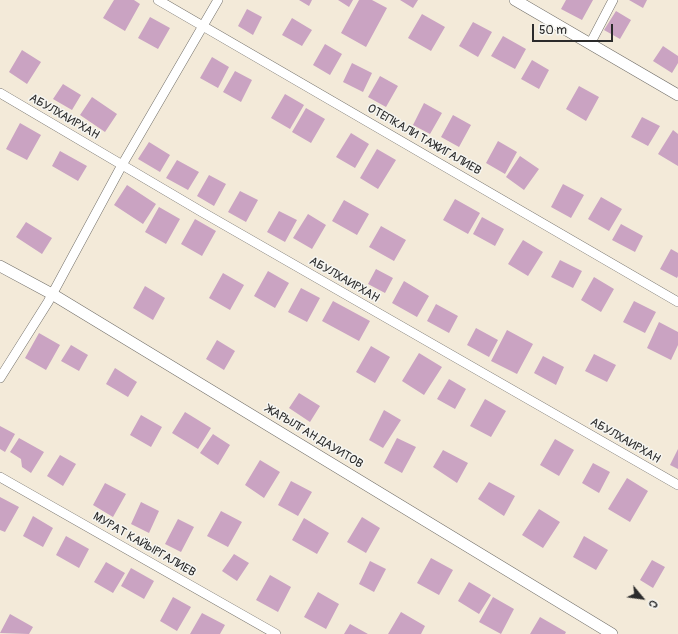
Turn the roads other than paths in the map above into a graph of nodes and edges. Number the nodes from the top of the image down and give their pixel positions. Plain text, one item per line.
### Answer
1 (158, 0) edge
2 (218, 0) edge
3 (515, 0) edge
4 (613, 0) edge
5 (202, 26) junction
6 (590, 44) junction
7 (0, 93) edge
8 (678, 95) edge
9 (122, 165) junction
10 (0, 266) edge
11 (52, 294) junction
12 (678, 302) edge
13 (0, 378) edge
14 (0, 477) edge
15 (678, 485) edge
16 (276, 634) edge
17 (612, 634) edge

1 - 5 street, ОТЕПКАЛИ ТАЖИГАЛИЕВ
2 - 5 street
3 - 6 street
4 - 6 street
5 - 9 street
5 - 12 street, ОТЕПКАЛИ ТАЖИГАЛИЕВ
6 - 8 street
7 - 9 street, АБУЛХАИРХАН
9 - 11 street
9 - 15 street, АБУЛХАИРХАН
10 - 11 street, ЖАРЫЛГАН ДАУИТОВ
11 - 13 street
11 - 17 street, ЖАРЫЛГАН ДАУИТОВ
14 - 16 street, МУРАТ КАЙЫРГАЛИЕВ

